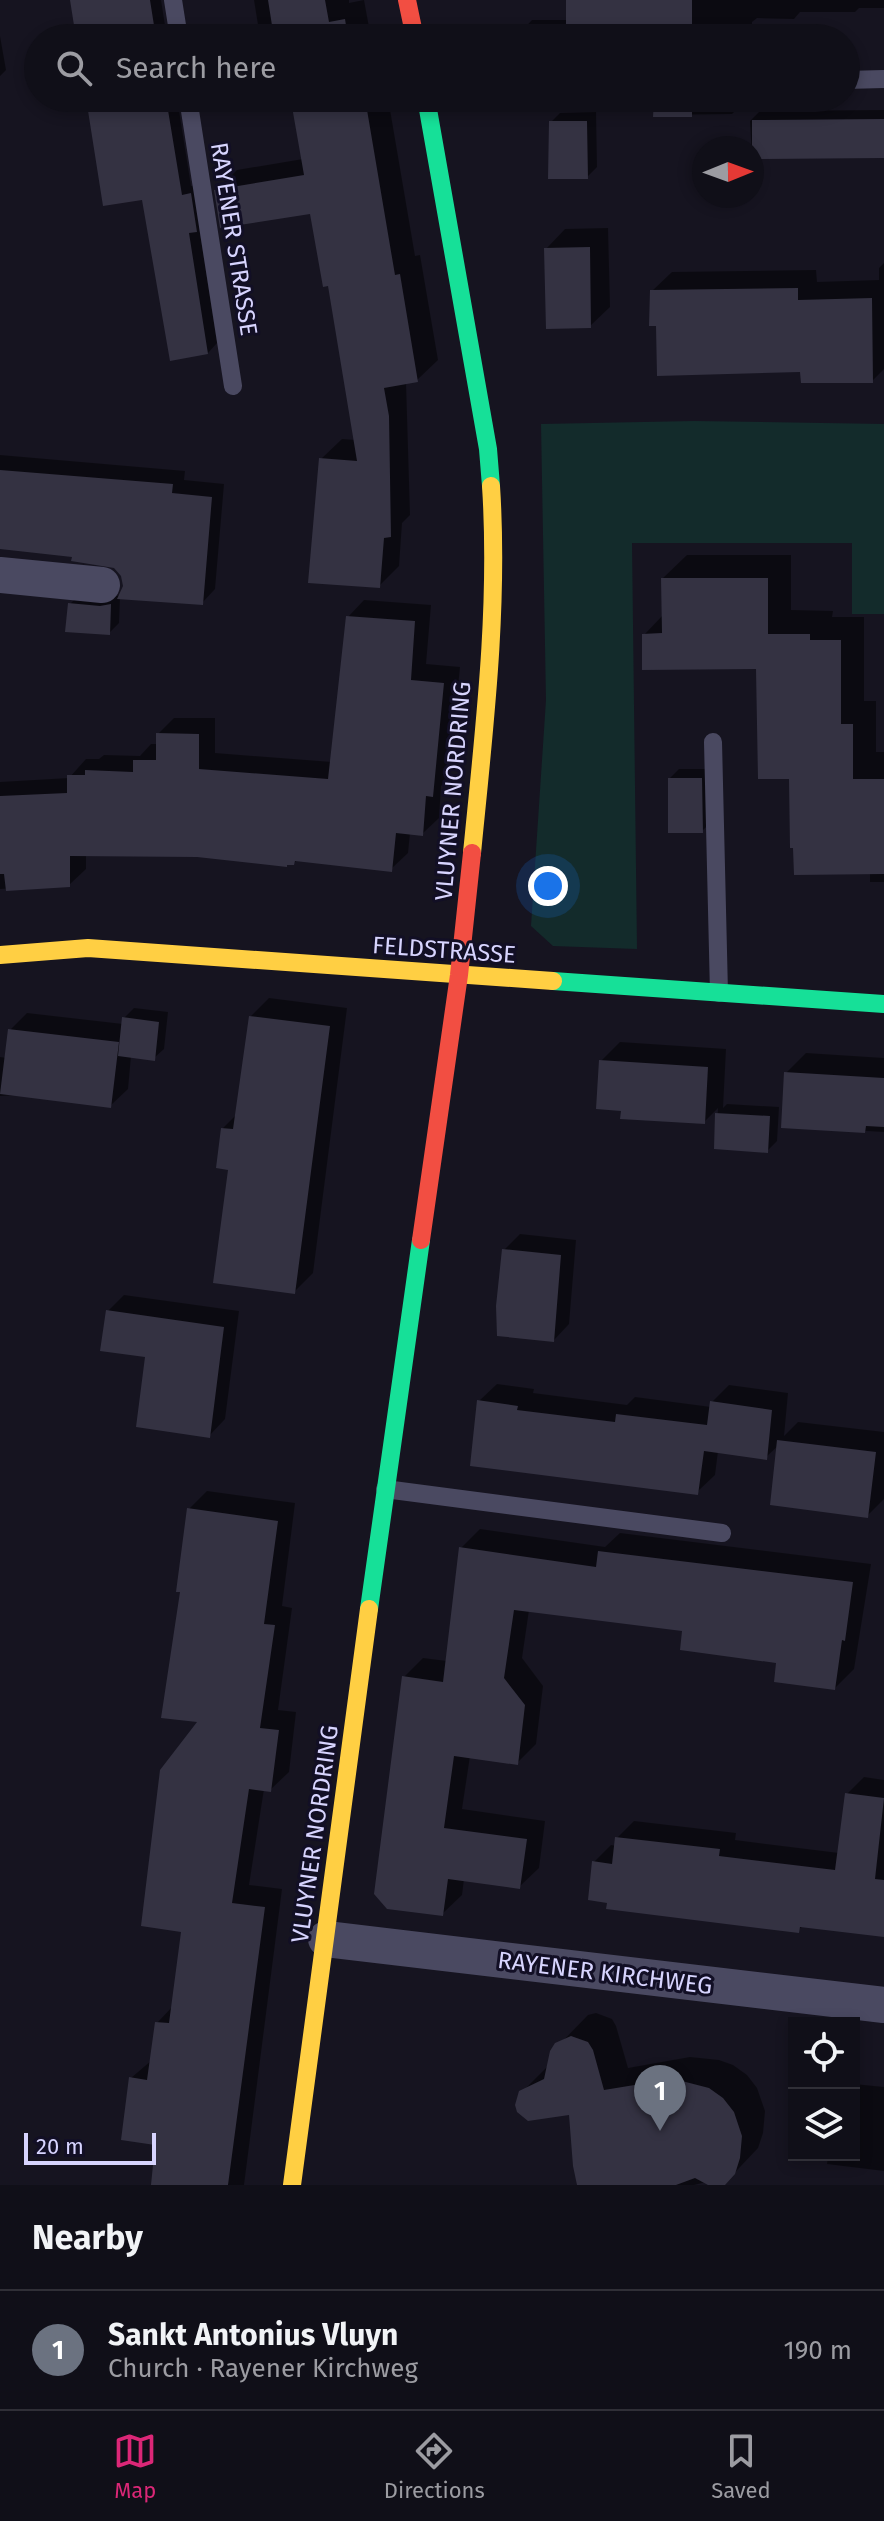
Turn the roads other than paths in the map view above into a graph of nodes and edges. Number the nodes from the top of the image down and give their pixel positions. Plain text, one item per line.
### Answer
1 (173, 0) edge
2 (407, 0) edge
3 (177, 24) edge
4 (412, 24) edge
5 (884, 79) edge
6 (860, 80) edge
7 (190, 112) edge
8 (429, 112) edge
9 (233, 386) dead end
10 (0, 575) edge
11 (102, 585) dead end
12 (713, 742) dead end
13 (0, 955) edge
14 (459, 975) junction
15 (719, 993) junction
16 (884, 1004) edge
17 (385, 1489) junction
18 (722, 1533) dead end
19 (326, 1939) junction
20 (884, 2005) edge
21 (292, 2185) edge

1 - 3 lane
2 - 4 street
5 - 6 lane
7 - 9 lane, RAYENER STRASSE
8 - 14 street, VLUYNER NORDRING
10 - 11 street
12 - 15 lane
13 - 14 street, FELDSTRASSE
14 - 15 street, FELDSTRASSE
14 - 17 street, VLUYNER NORDRING
15 - 16 street, FELDSTRASSE
17 - 18 lane
17 - 19 street, VLUYNER NORDRING
19 - 20 street, RAYENER KIRCHWEG
19 - 21 street, VLUYNER NORDRING

